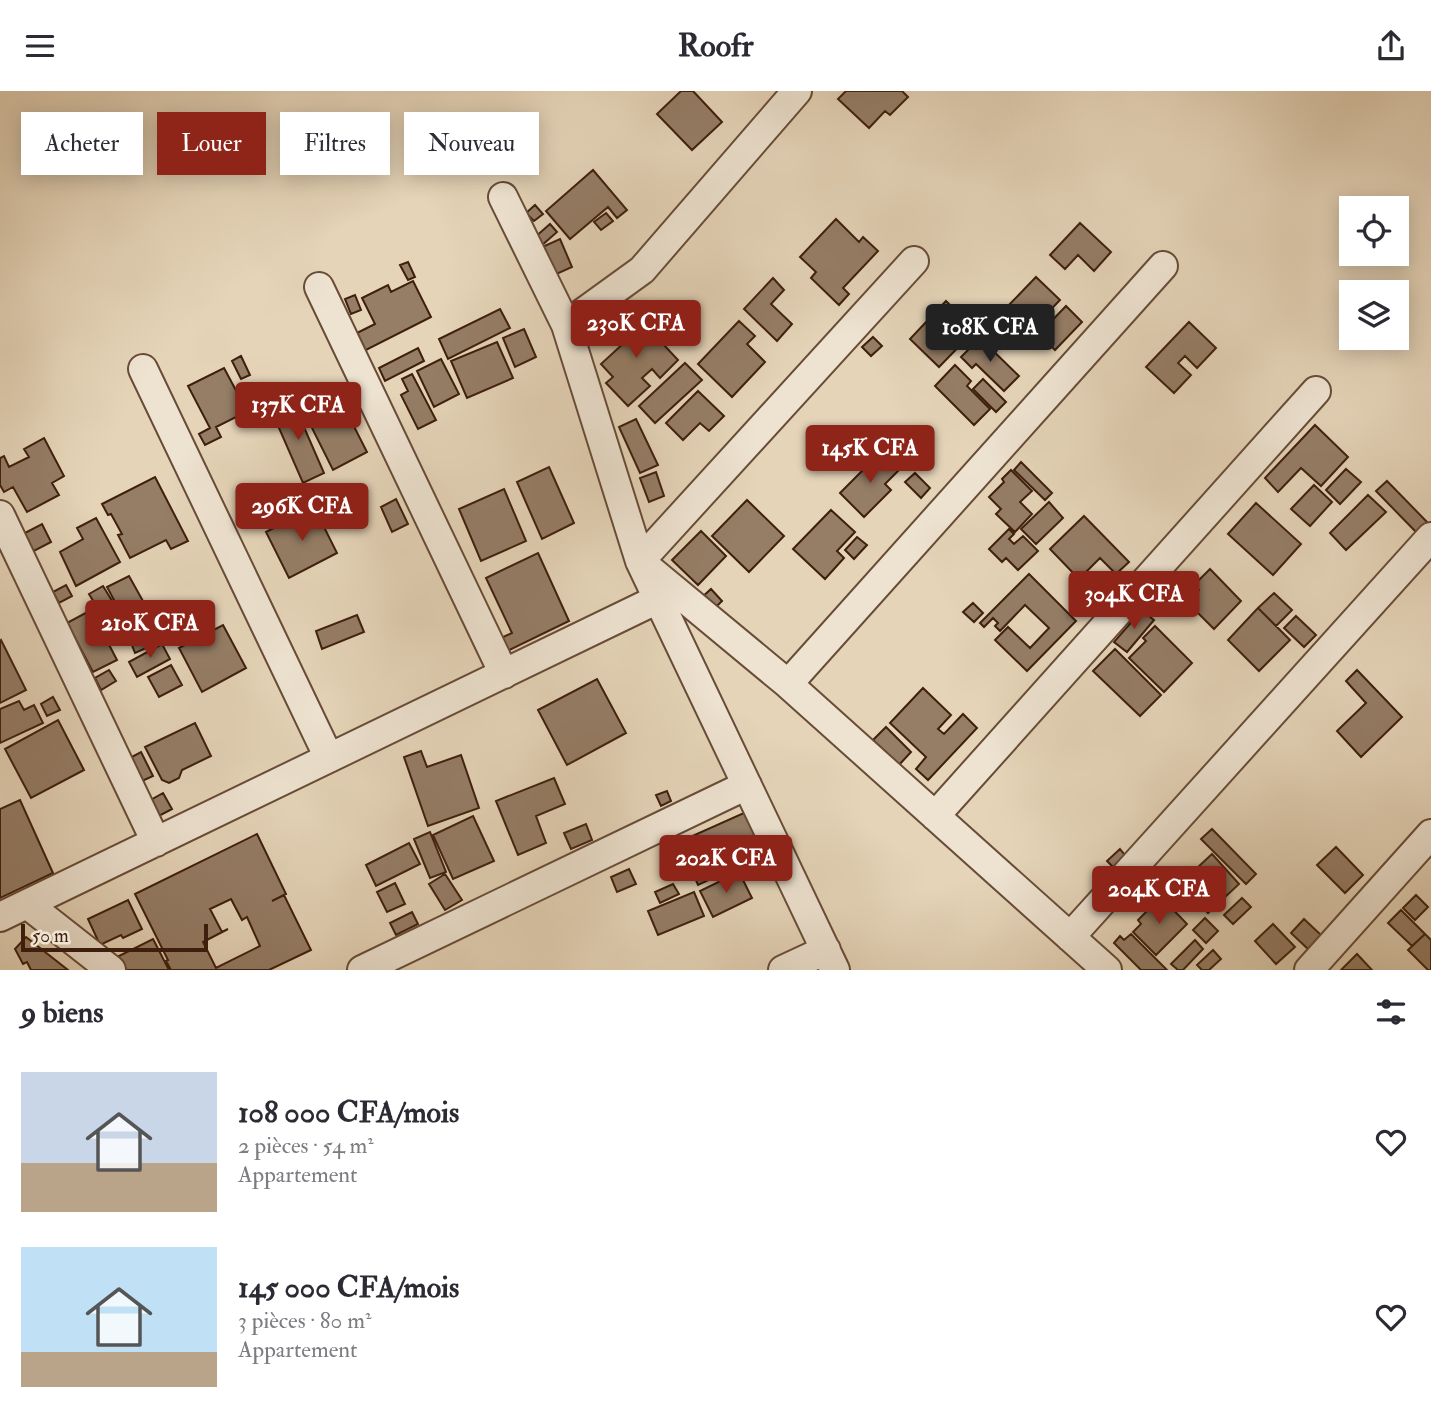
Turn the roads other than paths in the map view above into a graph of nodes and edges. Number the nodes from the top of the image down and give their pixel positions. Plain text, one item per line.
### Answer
1 (797, 91) edge
2 (503, 197) dead end
3 (914, 261) dead end
4 (1163, 266) dead end
5 (319, 287) dead end
6 (566, 325) junction
7 (144, 369) dead end
8 (1316, 391) dead end
9 (0, 515) edge
10 (1431, 537) edge
11 (640, 561) junction
12 (658, 599) junction
13 (504, 674) junction
14 (788, 684) junction
15 (329, 758) junction
16 (747, 785) junction
17 (935, 816) junction
18 (1431, 834) edge
19 (156, 842) junction
20 (27, 904) junction
21 (0, 917) edge
22 (1070, 937) junction
23 (831, 960) edge
24 (111, 970) edge
25 (362, 970) edge
26 (783, 970) edge
27 (1107, 970) edge
28 (1309, 970) edge

1 - 6 street
2 - 6 street
3 - 11 street
4 - 14 street
5 - 13 street
6 - 11 street
7 - 15 street
8 - 17 street
9 - 19 street
10 - 22 street
11 - 12 street
11 - 14 street
12 - 13 street
12 - 16 street
13 - 15 street
14 - 17 street
15 - 19 street
16 - 23 street
16 - 25 street
17 - 22 street
18 - 28 street
19 - 20 street
20 - 21 street
20 - 24 street
22 - 27 street
23 - 26 street

